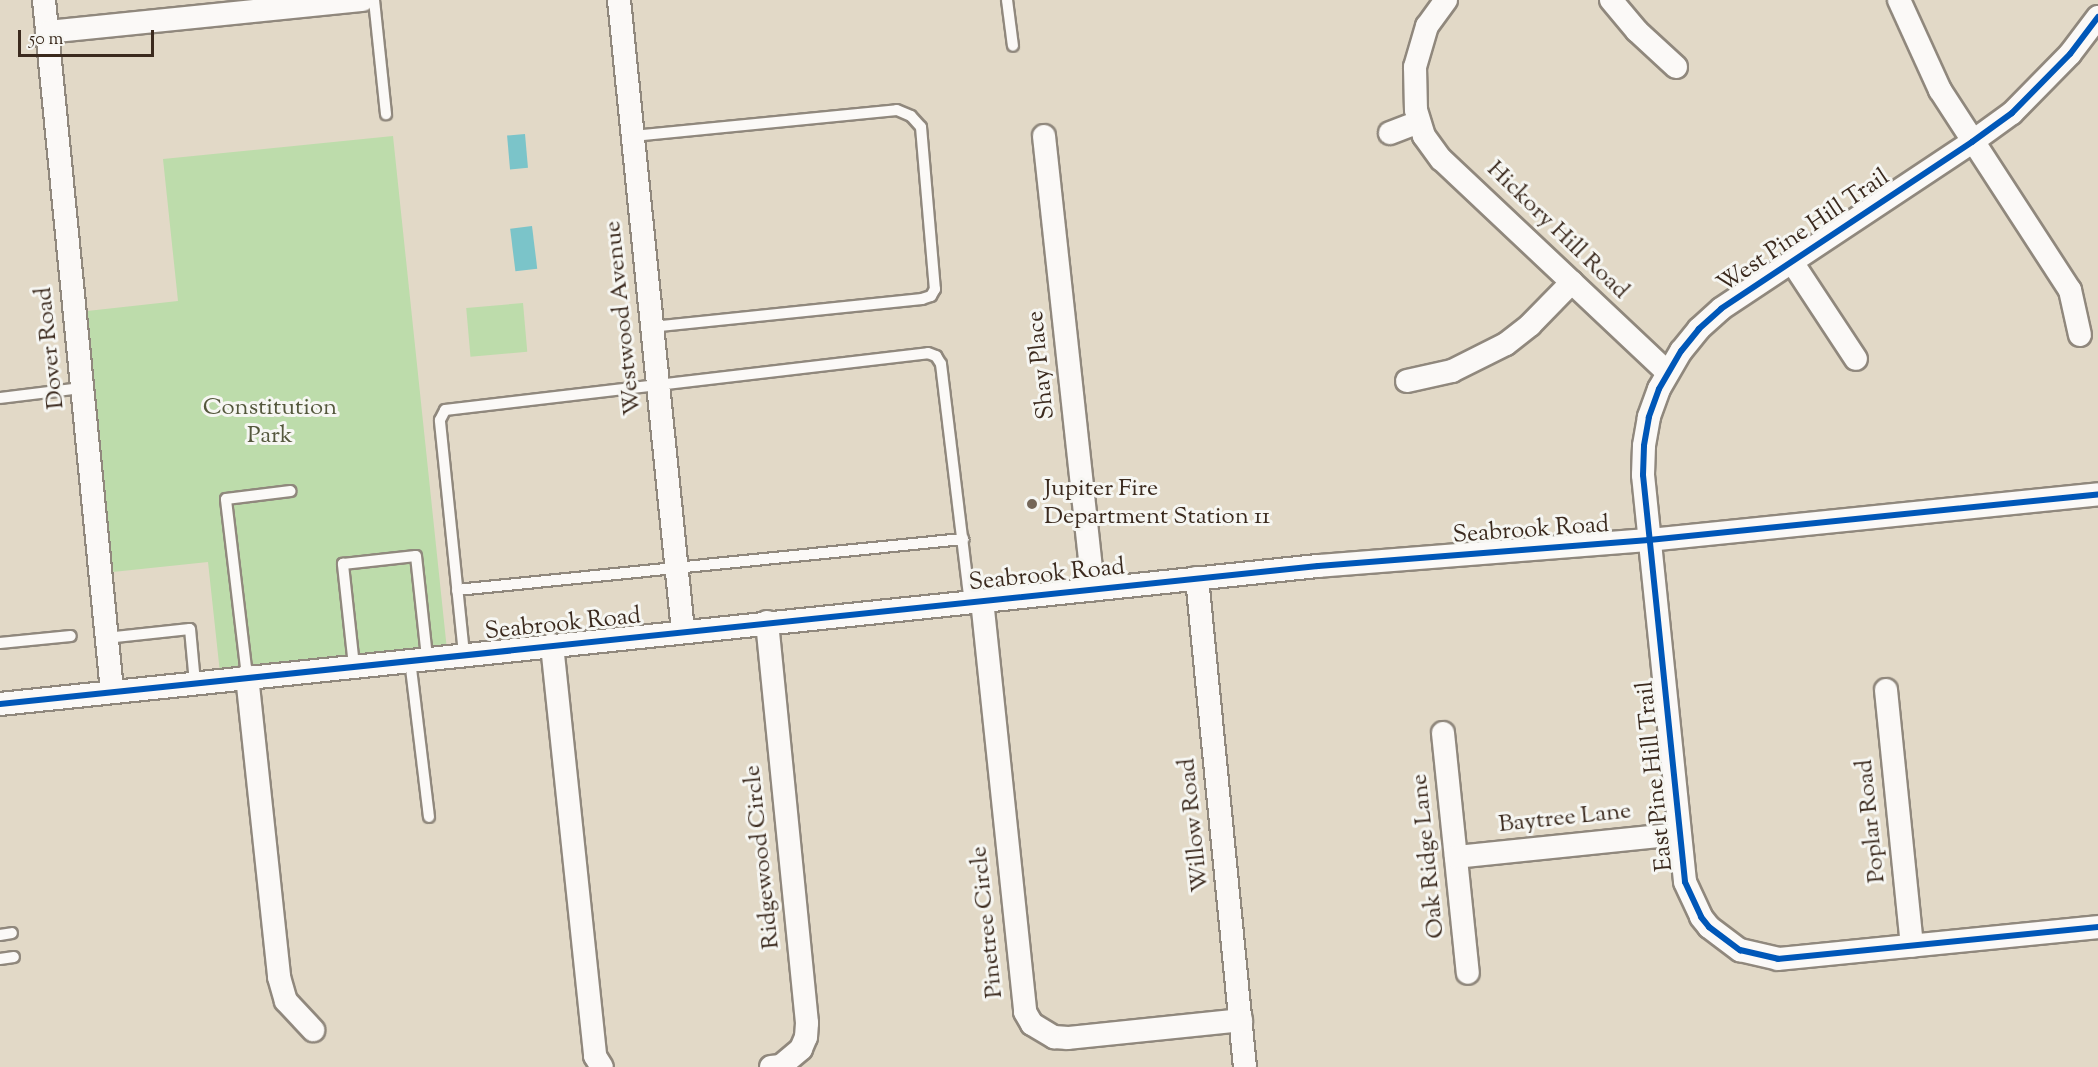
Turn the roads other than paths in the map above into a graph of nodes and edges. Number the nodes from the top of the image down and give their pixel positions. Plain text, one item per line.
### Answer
1 (44, 0) edge
2 (362, 0) edge
3 (374, 0) edge
4 (619, 0) edge
5 (1007, 0) edge
6 (1446, 0) edge
7 (1611, 0) edge
8 (1899, 0) edge
9 (2098, 17) edge
10 (47, 32) junction
11 (1013, 46) dead end
12 (1676, 67) dead end
13 (386, 114) dead end
14 (1419, 122) junction
15 (1390, 133) dead end
16 (633, 136) junction
17 (1044, 136) dead end
18 (1972, 142) junction
19 (1792, 262) junction
20 (1572, 282) junction
21 (652, 327) junction
22 (2080, 335) dead end
23 (1856, 359) dead end
24 (1667, 372) junction
25 (1407, 381) dead end
26 (658, 386) junction
27 (82, 388) junction
28 (0, 398) edge
29 (291, 491) dead end
30 (2098, 494) edge
31 (963, 539) junction
32 (1649, 540) junction
33 (676, 567) junction
34 (1197, 578) junction
35 (1093, 589) junction
36 (457, 590) junction
37 (976, 601) junction
38 (767, 622) junction
39 (683, 631) junction
40 (70, 636) dead end
41 (106, 638) junction
42 (0, 643) edge
43 (552, 645) junction
44 (464, 654) junction
45 (419, 659) junction
46 (354, 666) junction
47 (247, 676) junction
48 (195, 683) junction
49 (1886, 690) dead end
50 (112, 691) junction
51 (0, 704) edge
52 (1443, 733) dead end
53 (429, 817) dead end
54 (1679, 834) junction
55 (1456, 857) junction
56 (2098, 927) edge
57 (1912, 946) junction
58 (14, 957) dead end
59 (0, 959) edge
60 (1468, 973) dead end
61 (1241, 1020) junction
62 (313, 1030) dead end
63 (602, 1067) edge
64 (771, 1067) edge
65 (1245, 1067) edge

1 - 10 street, Dover Road
2 - 10 street
3 - 13 lane
4 - 16 street, Westwood Avenue
5 - 11 lane
6 - 14 street, Hickory Hill Road
7 - 12 street
8 - 18 street
9 - 18 street, West Pine Hill Trail
10 - 27 street, Dover Road
14 - 15 street
14 - 20 street, Hickory Hill Road
16 - 21 street, Westwood Avenue
16 - 21 lane
17 - 35 street, Shay Place
18 - 19 street, West Pine Hill Trail
18 - 22 street
19 - 23 street
19 - 24 street, West Pine Hill Trail
20 - 24 street, Hickory Hill Road
20 - 25 street
21 - 26 street, Westwood Avenue
24 - 32 street, West Pine Hill Trail
26 - 31 lane
26 - 33 street, Westwood Avenue
26 - 36 lane
27 - 28 lane
27 - 41 street, Dover Road
29 - 47 lane
30 - 32 street, Seabrook Road
31 - 33 lane
31 - 37 lane
32 - 34 street, Seabrook Road
32 - 54 street, East Pine Hill Trail
33 - 36 lane
33 - 39 street, Westwood Avenue
34 - 35 street, Seabrook Road
34 - 61 street, Willow Road
35 - 37 street, Seabrook Road
36 - 44 lane
37 - 38 street, Seabrook Road
37 - 61 street, Pinetree Circle
38 - 39 street, Seabrook Road
38 - 64 street, Ridgewood Circle
39 - 43 street, Seabrook Road
40 - 42 lane
41 - 48 lane
41 - 50 street, Dover Road
43 - 44 street, Seabrook Road
43 - 63 street
44 - 45 street, Seabrook Road
45 - 46 street, Seabrook Road
45 - 46 lane
45 - 53 lane
46 - 47 street, Seabrook Road
47 - 48 street, Seabrook Road
47 - 62 street
48 - 50 street, Seabrook Road
49 - 57 street, Poplar Road
50 - 51 street, Seabrook Road
52 - 55 street, Oak Ridge Lane
54 - 55 street, Baytree Lane
54 - 57 street, East Pine Hill Trail
55 - 60 street, Oak Ridge Lane
56 - 57 street, East Pine Hill Trail
58 - 59 lane
61 - 65 street, Willow Road

